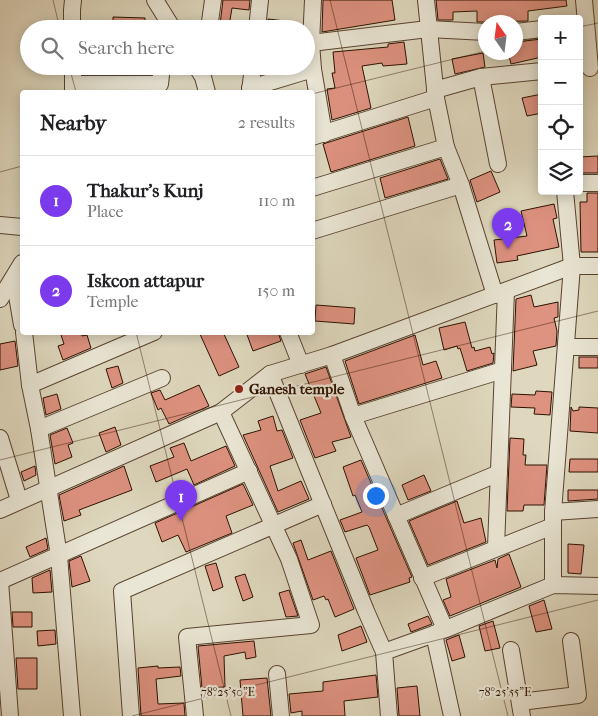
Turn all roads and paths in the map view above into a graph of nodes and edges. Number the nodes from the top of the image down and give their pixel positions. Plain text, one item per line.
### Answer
1 (74, 0) edge
2 (155, 0) edge
3 (213, 0) edge
4 (260, 0) edge
5 (313, 0) edge
6 (426, 0) edge
7 (584, 0) edge
8 (73, 20) edge
9 (165, 20) edge
10 (210, 20) edge
11 (257, 20) edge
12 (312, 20) edge
13 (583, 24) edge
14 (428, 29) junction
15 (538, 29) edge
16 (523, 31) edge
17 (478, 32) edge
18 (315, 43) edge
19 (589, 68) edge
20 (538, 71) edge
21 (73, 75) edge
22 (161, 75) edge
23 (251, 75) edge
24 (292, 75) edge
25 (313, 75) edge
26 (481, 77) junction
27 (73, 88) edge
28 (250, 90) edge
29 (314, 90) edge
30 (435, 94) junction
31 (315, 102) edge
32 (318, 135) edge
33 (446, 147) junction
34 (498, 164) dead end
35 (598, 183) edge
36 (583, 184) edge
37 (461, 185) junction
38 (315, 187) edge
39 (566, 195) edge
40 (0, 225) edge
41 (20, 227) edge
42 (315, 230) edge
43 (572, 266) junction
44 (598, 266) edge
45 (20, 267) edge
46 (14, 278) junction
47 (500, 293) junction
48 (0, 299) edge
49 (20, 313) edge
50 (24, 335) edge
51 (147, 335) edge
52 (289, 335) edge
53 (566, 347) junction
54 (598, 347) edge
55 (332, 355) junction
56 (301, 365) junction
57 (503, 370) junction
58 (270, 374) junction
59 (162, 378) dead end
60 (30, 386) junction
61 (221, 412) junction
62 (353, 416) junction
63 (39, 429) junction
64 (0, 438) edge
65 (249, 471) junction
66 (498, 473) junction
67 (48, 488) junction
68 (19, 500) junction
69 (323, 504) junction
70 (598, 509) edge
71 (0, 510) edge
72 (396, 516) junction
73 (553, 519) junction
74 (274, 525) junction
75 (496, 547) junction
76 (59, 556) junction
77 (422, 578) junction
78 (0, 581) edge
79 (553, 585) junction
80 (598, 586) edge
81 (439, 632) junction
82 (571, 641) dead end
83 (511, 650) dead end
84 (384, 652) junction
85 (276, 674) dead end
86 (521, 709) edge
87 (10, 716) edge
88 (72, 716) edge
89 (132, 716) edge
90 (195, 716) edge
91 (280, 716) edge
92 (389, 716) edge
93 (452, 716) edge

1 - 8 street
2 - 9 street
3 - 10 street
4 - 11 street
5 - 12 street
6 - 14 street
7 - 13 street
13 - 19 street
14 - 17 street
14 - 18 street
14 - 30 street
15 - 16 street
20 - 26 street
21 - 27 street
22 - 27 street
23 - 28 street
24 - 28 street
25 - 29 street
26 - 30 street
26 - 34 street
30 - 32 street
30 - 33 street
31 - 32 street
33 - 37 street
33 - 38 street
35 - 36 street
37 - 42 street
37 - 47 street
39 - 43 street
40 - 41 street
43 - 44 street
43 - 47 street
43 - 53 street
45 - 46 street
46 - 48 street
46 - 49 street
47 - 55 street
47 - 57 street
50 - 60 street
51 - 60 street
52 - 56 street
53 - 54 street
53 - 73 street
55 - 56 street
55 - 62 street
56 - 58 street
57 - 62 street
57 - 66 street
58 - 61 street
58 - 69 street
59 - 63 street
60 - 63 street
61 - 65 street
61 - 67 street
62 - 72 street
63 - 67 street
64 - 68 street
65 - 74 street
65 - 76 street
66 - 72 street
66 - 75 street
67 - 68 street
67 - 76 street
68 - 71 street
69 - 74 street
69 - 84 street
70 - 73 street
72 - 77 street
73 - 75 street
73 - 79 street
74 - 89 street
74 - 90 street
75 - 77 street
76 - 78 street
76 - 88 street
77 - 81 street
78 - 87 street
79 - 80 street
79 - 81 street
81 - 84 street
81 - 93 street
82 - 86 street
83 - 86 street
84 - 92 street
85 - 91 street

